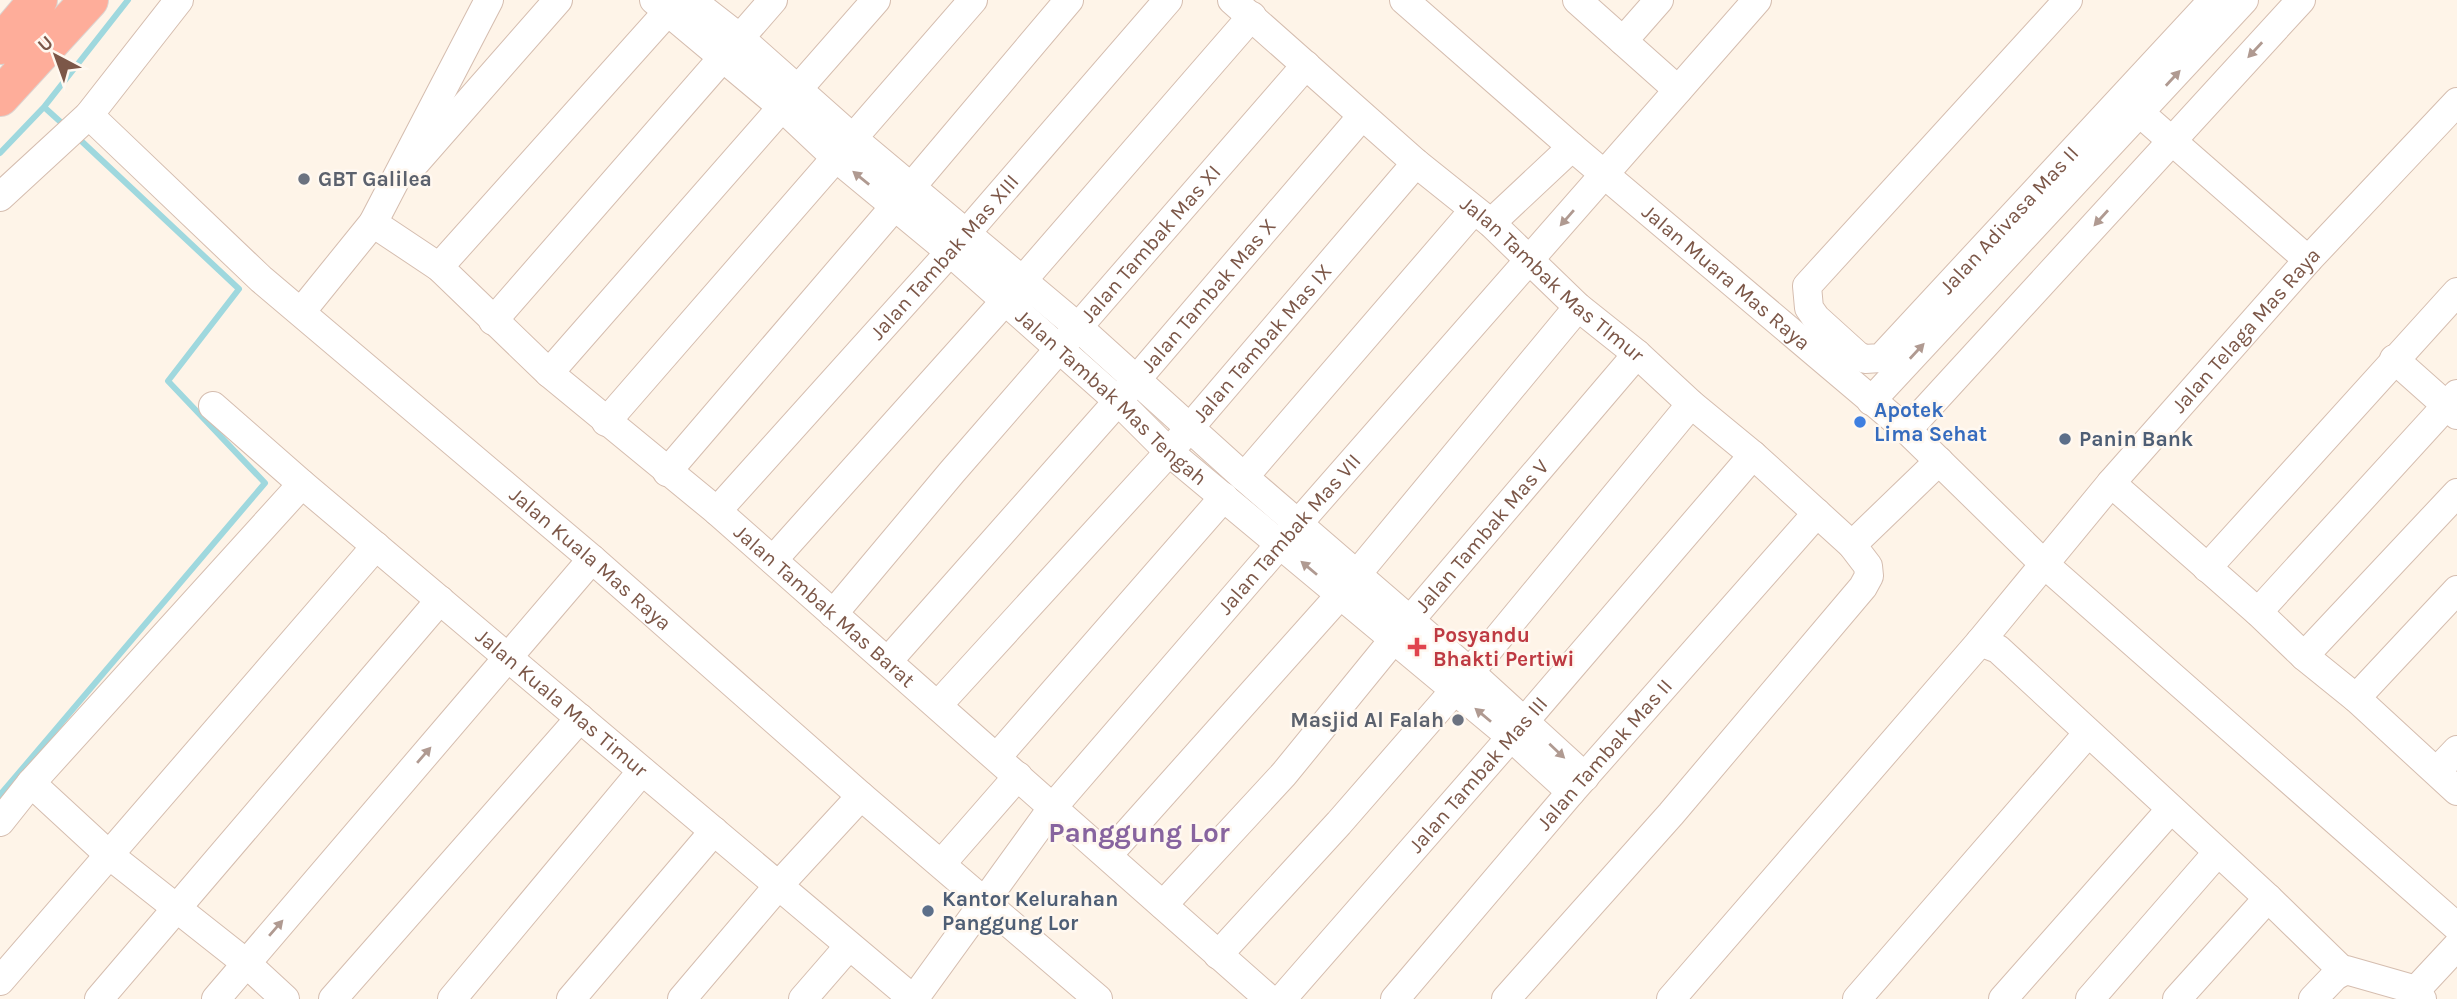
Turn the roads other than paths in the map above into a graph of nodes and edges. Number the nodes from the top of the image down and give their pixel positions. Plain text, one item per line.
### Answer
1 (38, 0) edge
2 (89, 0) edge
3 (178, 0) edge
4 (489, 0) edge
5 (773, 0) edge
6 (876, 0) edge
7 (973, 0) edge
8 (1069, 0) edge
9 (1168, 0) edge
10 (1404, 0) edge
11 (1577, 0) edge
12 (1659, 0) edge
13 (1757, 0) edge
14 (2068, 0) edge
15 (2213, 0) edge
16 (2245, 0) edge
17 (2301, 0) edge
18 (553, 2) edge
19 (673, 3) edge
20 (1242, 8) edge
21 (1623, 41) junction
22 (0, 45) edge
23 (732, 48) junction
24 (1306, 65) junction
25 (1678, 90) junction
26 (5, 91) edge
27 (791, 99) junction
28 (2457, 102) edge
29 (2140, 113) junction
30 (1362, 116) junction
31 (81, 121) junction
32 (0, 128) edge
33 (2172, 140) junction
34 (1572, 147) junction
35 (844, 148) junction
36 (1416, 163) junction
37 (1605, 175) junction
38 (387, 196) junction
39 (904, 196) junction
40 (0, 197) edge
41 (1483, 217) junction
42 (373, 223) junction
43 (958, 243) junction
44 (2308, 260) junction
45 (1529, 261) junction
46 (439, 267) junction
47 (1014, 291) junction
48 (2457, 292) edge
49 (1578, 307) junction
50 (301, 312) junction
51 (493, 321) junction
52 (1077, 327) junction
53 (1059, 349) junction
54 (1637, 354) junction
55 (2394, 359) junction
56 (550, 373) junction
57 (1127, 390) junction
58 (1871, 401) junction
59 (1691, 404) junction
60 (2454, 405) edge
61 (213, 406) dead end
62 (606, 422) junction
63 (1189, 429) junction
64 (1907, 430) junction
65 (1170, 452) junction
66 (1753, 454) junction
67 (1939, 461) junction
68 (667, 472) junction
69 (1244, 477) junction
70 (2111, 483) junction
71 (302, 484) junction
72 (2457, 493) edge
73 (1224, 497) junction
74 (717, 511) junction
75 (1817, 513) junction
76 (1290, 533) junction
77 (376, 546) junction
78 (1860, 555) junction
79 (592, 559) junction
80 (773, 560) junction
81 (2043, 563) junction
82 (2207, 568) junction
83 (1349, 584) junction
84 (2457, 590) edge
85 (440, 600) junction
86 (2258, 612) junction
87 (833, 614) junction
88 (1402, 631) junction
89 (1980, 642) junction
90 (2304, 656) junction
91 (508, 657) junction
92 (888, 662) junction
93 (1462, 681) junction
94 (2356, 698) junction
95 (938, 705) junction
96 (580, 718) junction
97 (1518, 729) junction
98 (2088, 733) junction
99 (2457, 750) edge
100 (997, 757) junction
101 (642, 771) junction
102 (2437, 771) junction
103 (1018, 776) junction
104 (31, 783) junction
105 (1578, 785) junction
106 (2457, 791) edge
107 (861, 796) junction
108 (1053, 807) junction
109 (2170, 810) junction
110 (0, 822) edge
111 (714, 831) junction
112 (2217, 853) junction
113 (108, 854) junction
114 (1108, 855) junction
115 (943, 863) junction
116 (778, 886) junction
117 (2267, 898) junction
118 (986, 901) junction
119 (1163, 905) junction
120 (177, 906) junction
121 (2457, 927) edge
122 (849, 946) junction
123 (2457, 946) edge
124 (1218, 955) junction
125 (246, 963) junction
126 (2342, 970) junction
127 (0, 981) edge
128 (2419, 995) edge
129 (99, 999) edge
130 (216, 999) edge
131 (285, 999) edge
132 (333, 999) edge
133 (452, 999) edge
134 (570, 999) edge
135 (682, 999) edge
136 (803, 999) edge
137 (913, 999) edge
138 (1098, 999) edge
139 (1269, 999) edge
140 (1282, 999) edge
141 (1395, 999) edge
142 (1506, 999) edge
143 (1671, 999) edge
144 (1857, 999) edge
145 (2003, 999) edge
146 (2090, 999) edge
147 (2177, 999) edge
148 (2314, 999) edge

1 - 22 highway
2 - 26 highway
3 - 31 street
4 - 38 street
5 - 23 street
6 - 27 street
7 - 35 street
8 - 39 street
9 - 43 street, Jalan Tambak Mas XIII
10 - 34 street, Jalan Muara Mas Raya
11 - 21 street
12 - 21 street
13 - 25 street, Jalan Tambak Mas VII
14 - 15 street, Jalan Adivasa Mas II
29 -> 16 street
17 -> 33 street
18 - 38 street
19 - 23 street, Jalan Tambak Mas Tengah
19 - 46 street
20 - 24 street, Jalan Tambak Mas TImur
20 - 47 street
21 - 25 street
23 - 27 street, Jalan Tambak Mas Tengah
23 - 51 street
24 - 30 street, Jalan Tambak Mas TImur
24 - 52 street, Jalan Tambak Mas XI
25 - 37 street, Jalan Tambak Mas VII
26 - 32 highway
27 - 35 street, Jalan Tambak Mas Tengah
27 - 56 street
28 - 44 street, Jalan Telaga Mas Raya
29 - 33 street
58 -> 29 street
30 - 36 street, Jalan Tambak Mas TImur
30 - 57 street, Jalan Tambak Mas X
31 - 40 street
31 - 50 street, Jalan Kuala Mas Raya
33 - 44 street
33 -> 64 street
34 - 37 street, Jalan Muara Mas Raya
34 - 41 street
35 - 39 street, Jalan Tambak Mas Tengah
35 - 62 street
36 - 41 street, Jalan Tambak Mas TImur
36 - 63 street, Jalan Tambak Mas IX
37 -> 45 street, Jalan Tambak Mas VII
37 - 58 street, Jalan Muara Mas Raya
38 - 42 street
39 - 43 street, Jalan Tambak Mas Tengah
39 - 68 street
41 - 45 street, Jalan Tambak Mas TImur
41 - 69 street
42 - 46 street, Jalan Tambak Mas Barat
42 - 50 street
43 - 47 street, Jalan Tambak Mas Tengah
43 - 74 street, Jalan Tambak Mas XIII
44 - 70 street, Jalan Telaga Mas Raya
45 - 49 street, Jalan Tambak Mas TImur
45 - 76 street, Jalan Tambak Mas VII
46 - 51 street, Jalan Tambak Mas Barat
47 - 52 street, Jalan Tambak Mas Tengah
47 - 53 street, Jalan Tambak Mas Tengah
47 - 80 street
48 - 55 street
49 - 54 street, Jalan Tambak Mas TImur
49 - 83 street
50 - 79 street, Jalan Kuala Mas Raya
51 - 56 street, Jalan Tambak Mas Barat
52 - 53 street, Jalan Tambak Mas XI
52 - 57 street, Jalan Tambak Mas Tengah
53 - 57 street, Jalan Tambak Mas Tengah
53 - 87 street, Jalan Tambak Mas XI
54 - 59 street, Jalan Tambak Mas TImur
54 - 88 street, Jalan Tambak Mas V
55 - 60 street
55 - 82 street
56 - 62 street, Jalan Tambak Mas Barat
57 - 63 street, Jalan Tambak Mas Tengah
57 - 65 street, Jalan Tambak Mas Tengah
57 - 92 street, Jalan Tambak Mas X
58 - 64 street, Jalan Muara Mas Raya
59 - 66 street, Jalan Tambak Mas TImur
59 - 93 street
60 - 86 street
61 - 71 street, Jalan Kuala Mas Timur
62 - 68 street, Jalan Tambak Mas Barat
63 - 65 street, Jalan Tambak Mas IX
63 - 69 street, Jalan Tambak Mas Tengah
64 - 67 street, Jalan Muara Mas Raya
65 - 73 street, Jalan Tambak Mas Tengah
65 - 95 street, Jalan Tambak Mas IX
66 - 75 street, Jalan Tambak Mas TImur
66 - 97 street, Jalan Tambak Mas III
67 - 78 street
67 - 81 street, Jalan Muara Mas Raya
68 - 74 street, Jalan Tambak Mas Barat
69 - 76 street, Jalan Tambak Mas Tengah
70 - 81 street, Jalan Telaga Mas Raya
70 - 82 street
71 - 77 street, Jalan Kuala Mas Timur
71 - 104 street
72 - 90 street
73 - 76 street, Jalan Tambak Mas Tengah
73 - 100 street
74 - 80 street, Jalan Tambak Mas Barat
75 - 78 street, Jalan Tambak Mas TImur
75 - 105 street, Jalan Tambak Mas II
76 - 83 street, Jalan Tambak Mas Tengah
76 - 108 street, Jalan Tambak Mas VII
77 - 85 street, Jalan Kuala Mas Timur
77 - 113 street
78 - 142 street
79 - 91 street
79 - 107 street, Jalan Kuala Mas Raya
80 - 87 street, Jalan Tambak Mas Barat
81 - 89 street, Jalan Telaga Mas Raya
81 - 121 street, Jalan Muara Mas Raya
82 - 86 street
83 - 88 street, Jalan Tambak Mas Tengah
83 - 114 street
84 - 94 street
85 - 91 street, Jalan Kuala Mas Timur
85 - 120 street
86 - 90 street
87 - 92 street, Jalan Tambak Mas Barat
88 - 93 street, Jalan Tambak Mas Tengah
88 - 119 street, Jalan Tambak Mas V
89 - 98 street
89 - 143 street, Jalan Telaga Mas Raya
90 - 94 street
91 - 96 street, Jalan Kuala Mas Timur
125 -> 91 street
92 - 95 street, Jalan Tambak Mas Barat
93 - 97 street, Jalan Tambak Mas Tengah
93 - 124 street
94 - 102 street
95 - 100 street, Jalan Tambak Mas Barat
96 - 101 street, Jalan Kuala Mas Timur
96 - 132 street
97 - 105 street, Jalan Tambak Mas Tengah
97 - 140 street, Jalan Tambak Mas III
98 - 109 street
98 - 144 street
99 - 102 street
100 - 103 street, Jalan Tambak Mas Barat
101 - 111 street, Jalan Kuala Mas Timur
101 - 133 street
102 - 106 street
103 - 108 street, Jalan Tambak Mas Barat
103 - 115 street
104 - 110 street
104 - 113 street
105 - 141 street, Jalan Tambak Mas II
107 - 115 street, Jalan Kuala Mas Raya
107 - 116 street
108 - 114 street, Jalan Tambak Mas Barat
108 - 118 street, Jalan Tambak Mas VII
109 - 112 street
109 - 145 street
111 - 116 street, Jalan Kuala Mas Timur
111 - 134 street
112 - 117 street
112 - 146 street
113 - 120 street
113 - 127 street
114 - 119 street, Jalan Tambak Mas Barat
115 - 118 street, Jalan Kuala Mas Raya
116 - 122 street, Jalan Kuala Mas Timur
116 - 135 street
117 - 126 street
117 - 147 street
118 - 137 street, Jalan Tambak Mas VII
118 - 138 street, Jalan Kuala Mas Raya
119 - 124 street, Jalan Tambak Mas Barat
120 - 125 street
120 - 129 street
122 - 136 street
122 - 137 street, Jalan Kuala Mas Timur
123 - 128 street
124 - 139 street, Jalan Tambak Mas Barat
125 - 130 street
125 - 131 street
126 - 128 street
126 - 148 street

